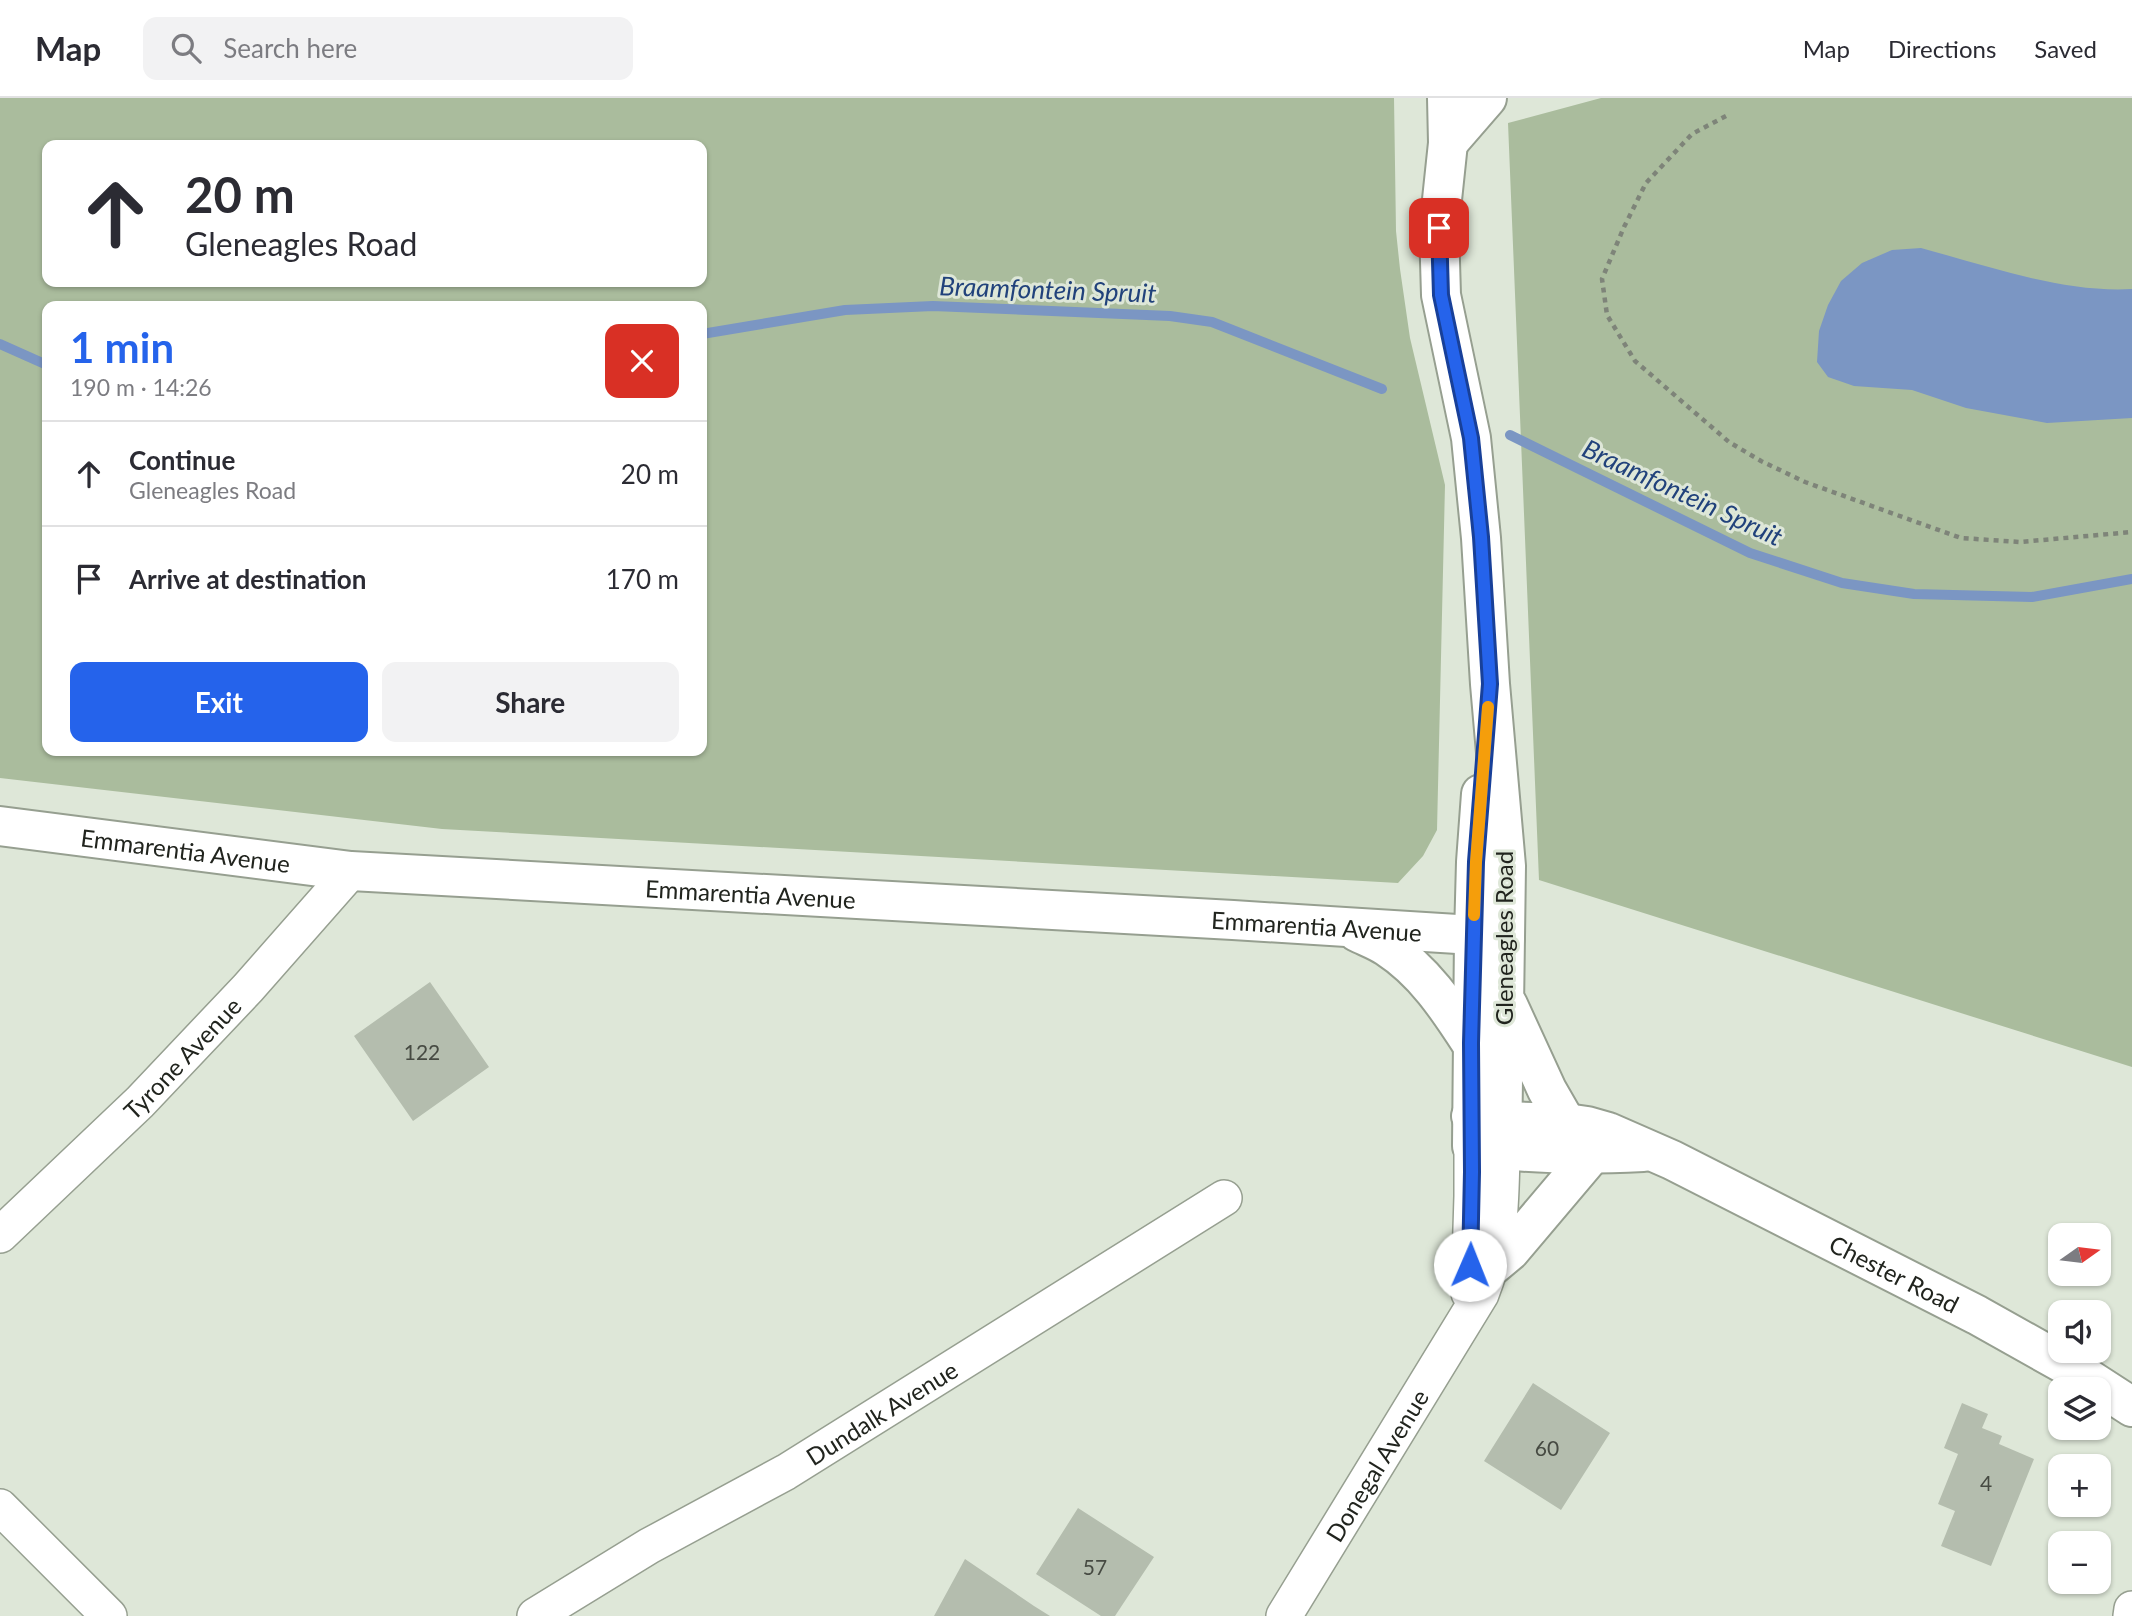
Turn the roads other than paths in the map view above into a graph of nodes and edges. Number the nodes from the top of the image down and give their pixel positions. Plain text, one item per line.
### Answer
1 (1447, 98) edge
2 (1487, 98) edge
3 (1448, 143) junction
4 (0, 826) edge
5 (351, 871) junction
6 (1346, 927) junction
7 (1489, 937) junction
8 (1504, 997) junction
9 (1471, 1043) junction
10 (1566, 1123) junction
11 (1486, 1134) junction
12 (1650, 1151) junction
13 (1592, 1154) junction
14 (1224, 1198) dead end
15 (0, 1235) edge
16 (1492, 1266) junction
17 (1467, 1314) junction
18 (2132, 1408) edge
19 (0, 1507) edge
20 (2132, 1609) edge
21 (108, 1616) edge
22 (535, 1616) edge
23 (1283, 1616) edge
24 (2130, 1616) edge

1 - 3 street, Gleneagles Road
2 - 3 street
3 - 7 street, Gleneagles Road
4 - 5 street, Emmarentia Avenue
5 - 6 street, Emmarentia Avenue
5 - 15 street, Tyrone Avenue
6 - 7 street, Emmarentia Avenue
6 - 9 street
7 - 8 street, Gleneagles Road
7 - 9 street, Gleneagles Road
8 - 10 street
8 - 11 street, Gleneagles Road
9 - 11 street, Gleneagles Road
10 - 11 street, Chester Road
10 - 12 street, Chester Road
11 - 13 street, Chester Road
11 - 16 street, Donegal Avenue
11 - 17 street, Donegal Avenue
12 - 13 street, Chester Road
12 - 18 street, Chester Road
13 - 16 street
14 - 22 street, Dundalk Avenue
16 - 17 street, Donegal Avenue
17 - 23 street, Donegal Avenue
19 - 21 street
20 - 24 street

